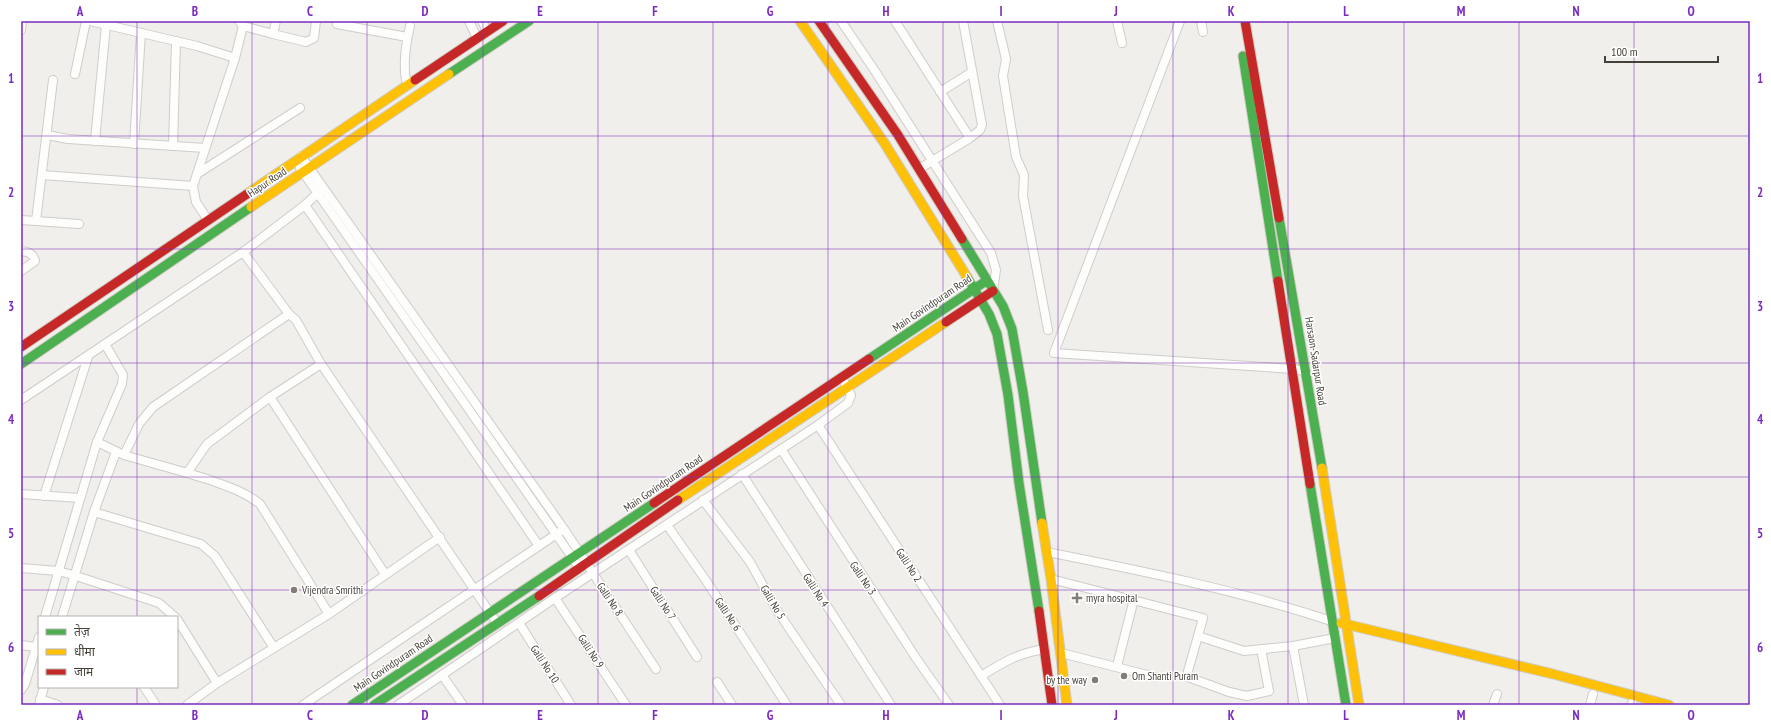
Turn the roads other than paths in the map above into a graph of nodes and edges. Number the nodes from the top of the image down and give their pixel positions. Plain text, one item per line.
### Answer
1 (22, 21) edge
2 (86, 21) edge
3 (90, 21) edge
4 (276, 21) edge
5 (316, 21) edge
6 (469, 21) edge
7 (482, 21) edge
8 (502, 21) edge
9 (529, 21) edge
10 (800, 21) edge
11 (819, 21) edge
12 (841, 21) edge
13 (895, 21) edge
14 (963, 21) edge
15 (997, 21) edge
16 (1117, 21) edge
17 (1180, 21) edge
18 (1200, 21) edge
19 (1238, 21) edge
20 (1245, 21) edge
21 (241, 23) edge
22 (116, 24) edge
23 (337, 24) dead end
24 (106, 25) junction
25 (410, 26) dead end
26 (21, 30) edge
27 (487, 31) junction
28 (1203, 32) dead end
29 (141, 33) junction
30 (273, 34) junction
31 (407, 37) junction
32 (477, 38) junction
33 (176, 41) junction
34 (1122, 43) dead end
35 (235, 58) junction
36 (972, 72) junction
37 (75, 74) dead end
38 (53, 80) dead end
39 (410, 83) junction
40 (940, 92) junction
41 (300, 108) dead end
42 (47, 135) junction
43 (970, 138) junction
44 (95, 141) junction
45 (134, 144) junction
46 (174, 146) junction
47 (205, 148) junction
48 (298, 159) junction
49 (932, 161) junction
50 (919, 169) junction
51 (306, 170) junction
52 (197, 174) junction
53 (42, 175) junction
54 (193, 186) junction
55 (321, 191) junction
56 (306, 205) junction
57 (21, 220) edge
58 (208, 220) junction
59 (36, 221) junction
60 (79, 224) dead end
61 (21, 251) edge
62 (243, 252) junction
63 (21, 271) edge
64 (986, 280) junction
65 (974, 289) junction
66 (993, 291) junction
67 (980, 300) junction
68 (289, 314) junction
69 (1048, 330) dead end
70 (105, 344) junction
71 (21, 347) edge
72 (88, 357) junction
73 (21, 364) edge
74 (322, 364) junction
75 (1293, 369) junction
76 (1305, 371) junction
77 (841, 378) junction
78 (848, 388) junction
79 (270, 397) junction
80 (21, 400) edge
81 (818, 425) junction
82 (97, 442) junction
83 (781, 449) junction
84 (120, 453) junction
85 (187, 473) junction
86 (742, 474) junction
87 (21, 494) edge
88 (44, 496) junction
89 (80, 498) junction
90 (703, 500) junction
91 (94, 512) junction
92 (668, 525) junction
93 (560, 532) junction
94 (440, 536) junction
95 (539, 546) junction
96 (628, 550) junction
97 (1047, 552) junction
98 (576, 556) junction
99 (582, 565) junction
100 (21, 568) edge
101 (58, 571) junction
102 (593, 573) junction
103 (385, 574) junction
104 (73, 575) junction
105 (1051, 579) junction
106 (475, 590) junction
107 (555, 598) junction
108 (1134, 599) junction
109 (490, 613) junction
110 (329, 614) junction
111 (45, 616) edge
112 (62, 616) edge
113 (174, 616) edge
114 (1331, 620) junction
115 (178, 621) edge
116 (497, 623) junction
117 (518, 623) junction
118 (1348, 624) junction
119 (1198, 636) junction
120 (1334, 638) junction
121 (38, 640) edge
122 (21, 645) edge
123 (1294, 646) junction
124 (36, 647) junction
125 (274, 648) junction
126 (1045, 649) junction
127 (1261, 649) junction
128 (1061, 653) junction
129 (697, 657) dead end
130 (1117, 666) junction
131 (656, 669) dead end
132 (442, 675) junction
133 (981, 676) junction
134 (1155, 677) dead end
135 (716, 682) dead end
136 (217, 684) junction
137 (44, 688) edge
138 (145, 688) edge
139 (21, 690) edge
140 (1496, 694) dead end
141 (1593, 694) dead end
142 (40, 702) edge
143 (409, 702) edge
144 (58, 705) edge
145 (156, 705) edge
146 (187, 705) edge
147 (303, 705) edge
148 (352, 705) edge
149 (374, 705) edge
150 (398, 705) edge
151 (463, 705) edge
152 (571, 705) edge
153 (626, 705) edge
154 (732, 705) edge
155 (787, 705) edge
156 (841, 705) edge
157 (891, 705) edge
158 (949, 705) edge
159 (1000, 705) edge
160 (1052, 705) edge
161 (1067, 705) edge
162 (1304, 705) edge
163 (1346, 705) edge
164 (1359, 705) edge
165 (1493, 705) edge
166 (1590, 705) edge
167 (1669, 705) edge

1 - 26 street
2 - 37 street
3 - 24 street
4 - 30 street
5 - 30 street
6 - 32 street
7 - 27 street
8 - 27 street, Hapur Road
9 - 51 street, Hapur Road
10 - 65 street
11 - 50 street
12 - 49 street
13 - 40 street
14 - 36 street
15 - 69 street
16 - 34 street
17 - 75 street
18 - 28 street
19 - 75 street
20 - 76 street, Harsaon-Sadarpur Road
21 - 30 street
21 - 35 street
22 - 24 street
22 - 29 street
23 - 31 street
24 - 44 street
25 - 31 street
27 - 32 street, Hapur Road
29 - 33 street
29 - 45 street
31 - 39 street
32 - 39 street, Hapur Road
33 - 35 street
33 - 46 street
35 - 47 street
36 - 40 street
36 - 43 street
38 - 42 street
39 - 48 street, Hapur Road
40 - 43 street
41 - 52 street
42 - 44 street
42 - 53 street
43 - 49 street
44 - 45 street
45 - 46 street
46 - 47 street
47 - 52 street
48 - 51 street, Galli No 8
48 - 58 street, Hapur Road
49 - 50 street
49 - 66 street
50 - 64 street
51 - 55 street, Galli No 8
51 - 73 street, Hapur Road
52 - 54 street
53 - 54 street
53 - 59 street
54 - 58 street
55 - 56 street
55 - 93 street, Galli No 8
56 - 62 street
56 - 95 street
57 - 59 street
58 - 71 street, Hapur Road
59 - 60 street
61 - 63 street
62 - 68 street
62 - 70 street
64 - 65 street, Main Govindpuram Road
64 - 66 street
65 - 67 street
65 - 77 street, Main Govindpuram Road
66 - 67 street, Main Govindpuram Road
66 - 97 street
67 - 78 street, Main Govindpuram Road
67 - 126 street
68 - 74 street
68 - 84 street
70 - 72 street
70 - 82 street
72 - 80 street
72 - 88 street
74 - 79 street
74 - 94 street
75 - 76 street
75 - 114 street
76 - 118 street, Harsaon-Sadarpur Road
77 - 78 street
77 - 98 street, Main Govindpuram Road
78 - 81 street
78 - 99 street, Main Govindpuram Road
79 - 85 street
79 - 103 street
81 - 83 street
81 - 133 street, Galli No 2
82 - 84 street
82 - 89 street
83 - 86 street
83 - 158 street, Galli No 3
84 - 85 street
84 - 91 street
85 - 110 street
86 - 90 street
86 - 157 street, Galli No 4
87 - 88 street
88 - 89 street
89 - 101 street
90 - 92 street
90 - 156 street, Galli No 5
91 - 104 street
91 - 125 street
92 - 96 street
92 - 155 street, Galli No 6
93 - 95 street
93 - 98 street, Galli No 8
94 - 103 street
94 - 106 street
95 - 106 street
96 - 102 street
96 - 129 street, Galli No 7
97 - 105 street
97 - 114 street
98 - 99 street, Galli No 8
98 - 109 street, Main Govindpuram Road
99 - 102 street, Galli No 8
99 - 116 street, Main Govindpuram Road
100 - 101 street
101 - 104 street
101 - 111 street
102 - 107 street
102 - 131 street, Galli No 8
103 - 110 street
104 - 112 street
104 - 113 street
105 - 108 street
105 - 128 street
106 - 109 street
106 - 147 street
107 - 117 street
107 - 153 street, Galli No 9
108 - 119 street
108 - 130 street
109 - 116 street
109 - 148 street, Main Govindpuram Road
110 - 125 street
114 - 118 street
114 - 120 street
115 - 136 street
116 - 149 street, Main Govindpuram Road
117 - 132 street
117 - 152 street, Galli No 10
118 - 164 street, Harsaon-Sadarpur Road
118 - 167 street
119 - 127 street
119 - 127 street
120 - 123 street
120 - 163 street
121 - 124 street
122 - 124 street
123 - 127 street
123 - 162 street
124 - 139 street
125 - 136 street
126 - 133 street
126 - 160 street
128 - 130 street
128 - 161 street
130 - 134 street
132 - 143 street
132 - 151 street
133 - 159 street, Galli No 2
135 - 154 street
136 - 146 street
137 - 142 street
138 - 145 street
140 - 165 street
141 - 166 street
142 - 144 street
143 - 150 street

